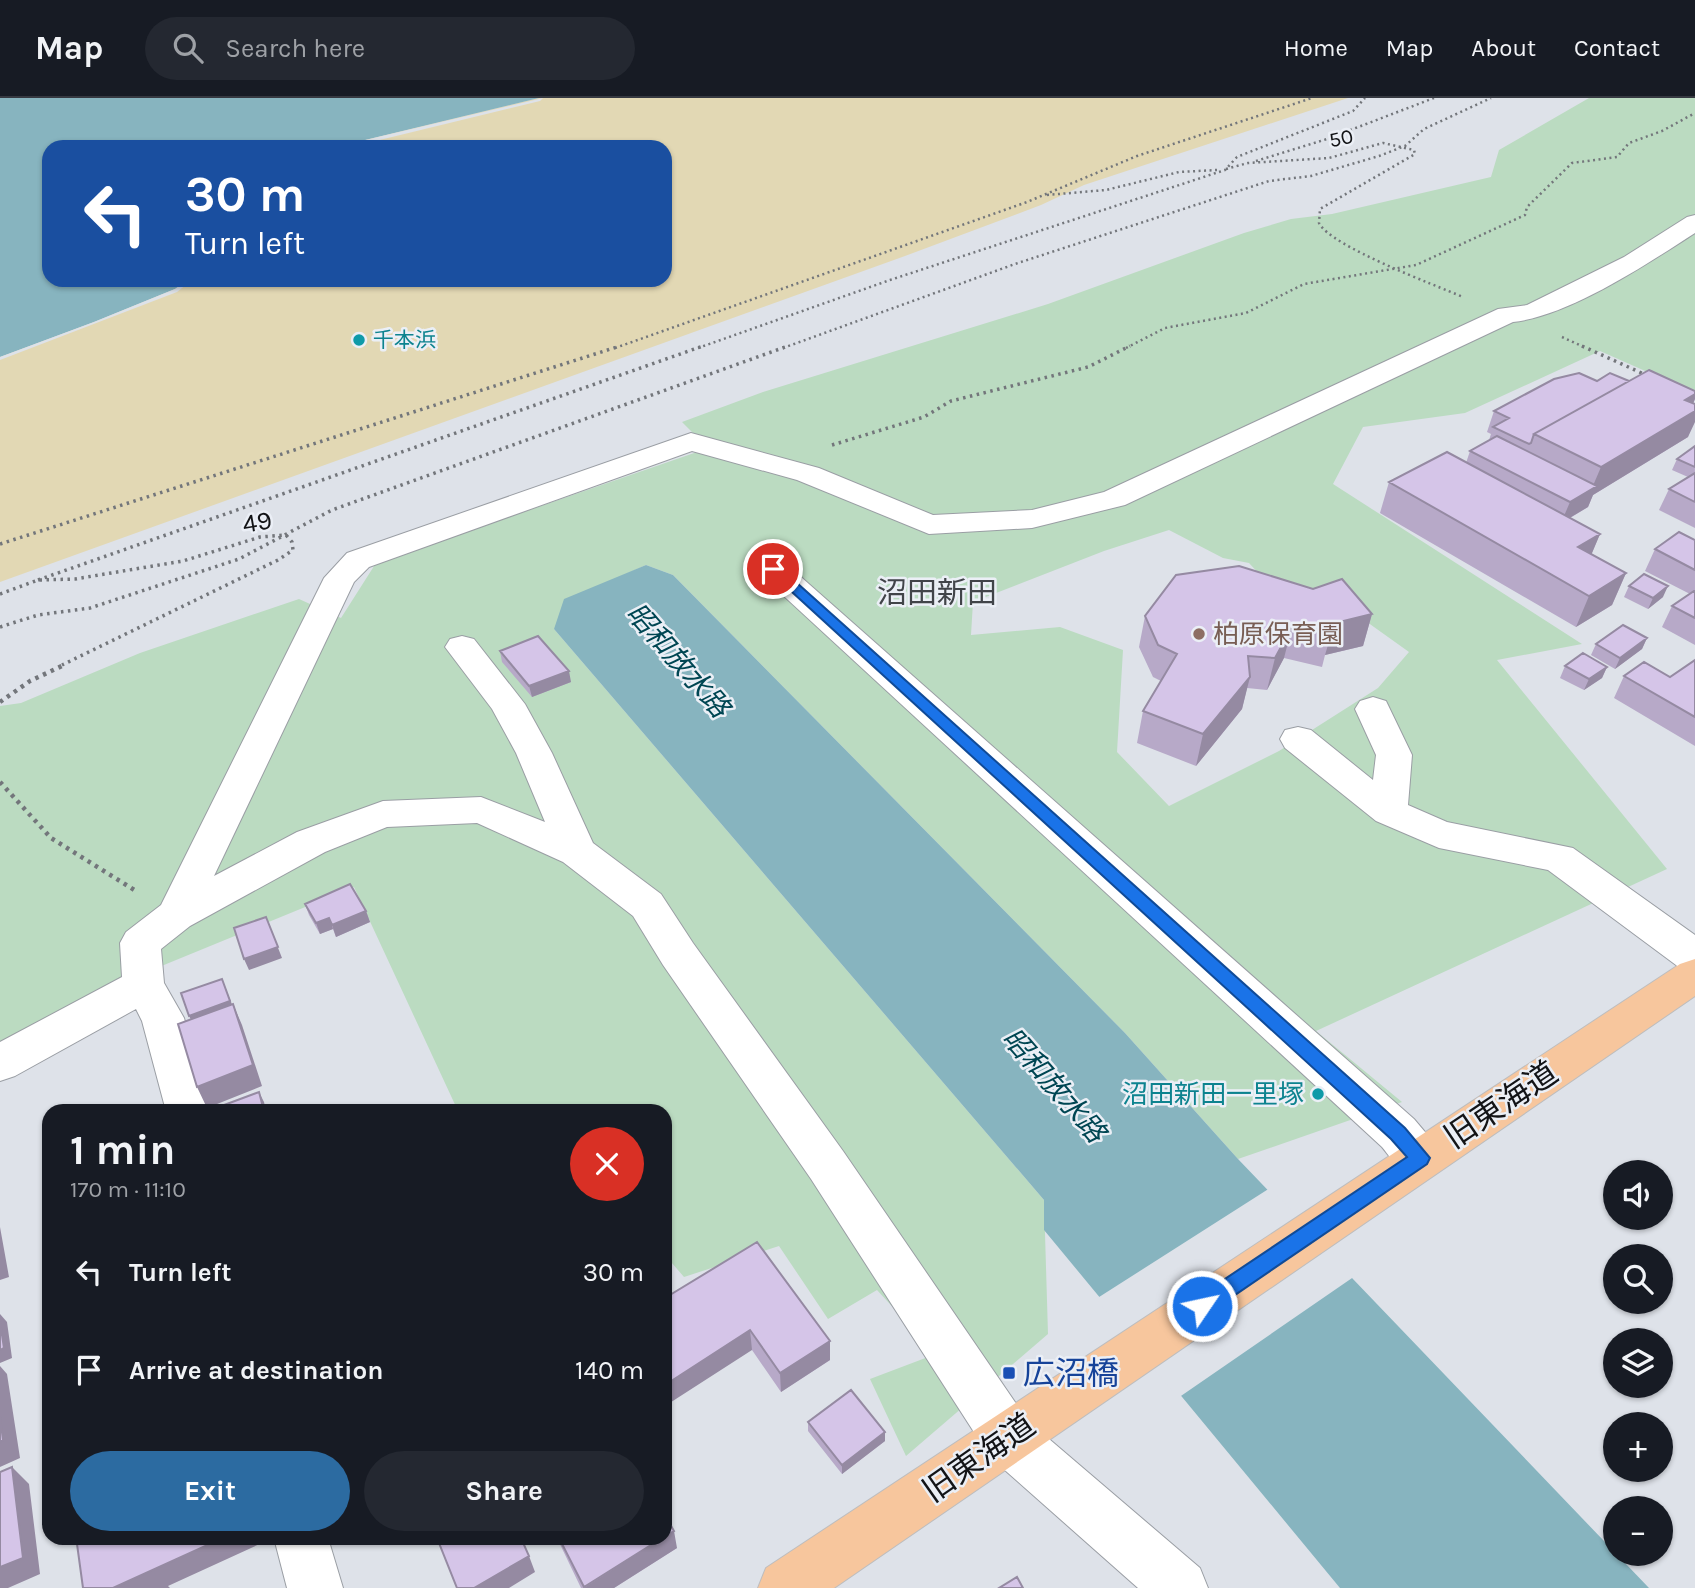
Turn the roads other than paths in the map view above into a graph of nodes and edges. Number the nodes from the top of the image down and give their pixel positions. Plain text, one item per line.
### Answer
1 (1695, 222) edge
2 (773, 569) dead end
3 (461, 647) dead end
4 (1373, 709) dead end
5 (1298, 739) dead end
6 (1389, 812) junction
7 (577, 852) junction
8 (176, 915) junction
9 (1695, 957) edge
10 (1695, 975) edge
11 (143, 985) junction
12 (0, 1063) edge
13 (186, 1104) edge
14 (1409, 1166) junction
15 (1030, 1424) junction
16 (304, 1545) edge
17 (315, 1588) edge
18 (786, 1588) edge
19 (1180, 1588) edge

1 - 8 street
2 - 14 street
3 - 7 street
4 - 6 street
5 - 6 street
6 - 9 street
7 - 8 street
7 - 15 street
8 - 11 street
10 - 14 main road, 旧東海道
11 - 12 street
11 - 13 street
14 - 15 main road, 旧東海道
15 - 18 main road, 旧東海道
15 - 19 street
16 - 17 street

